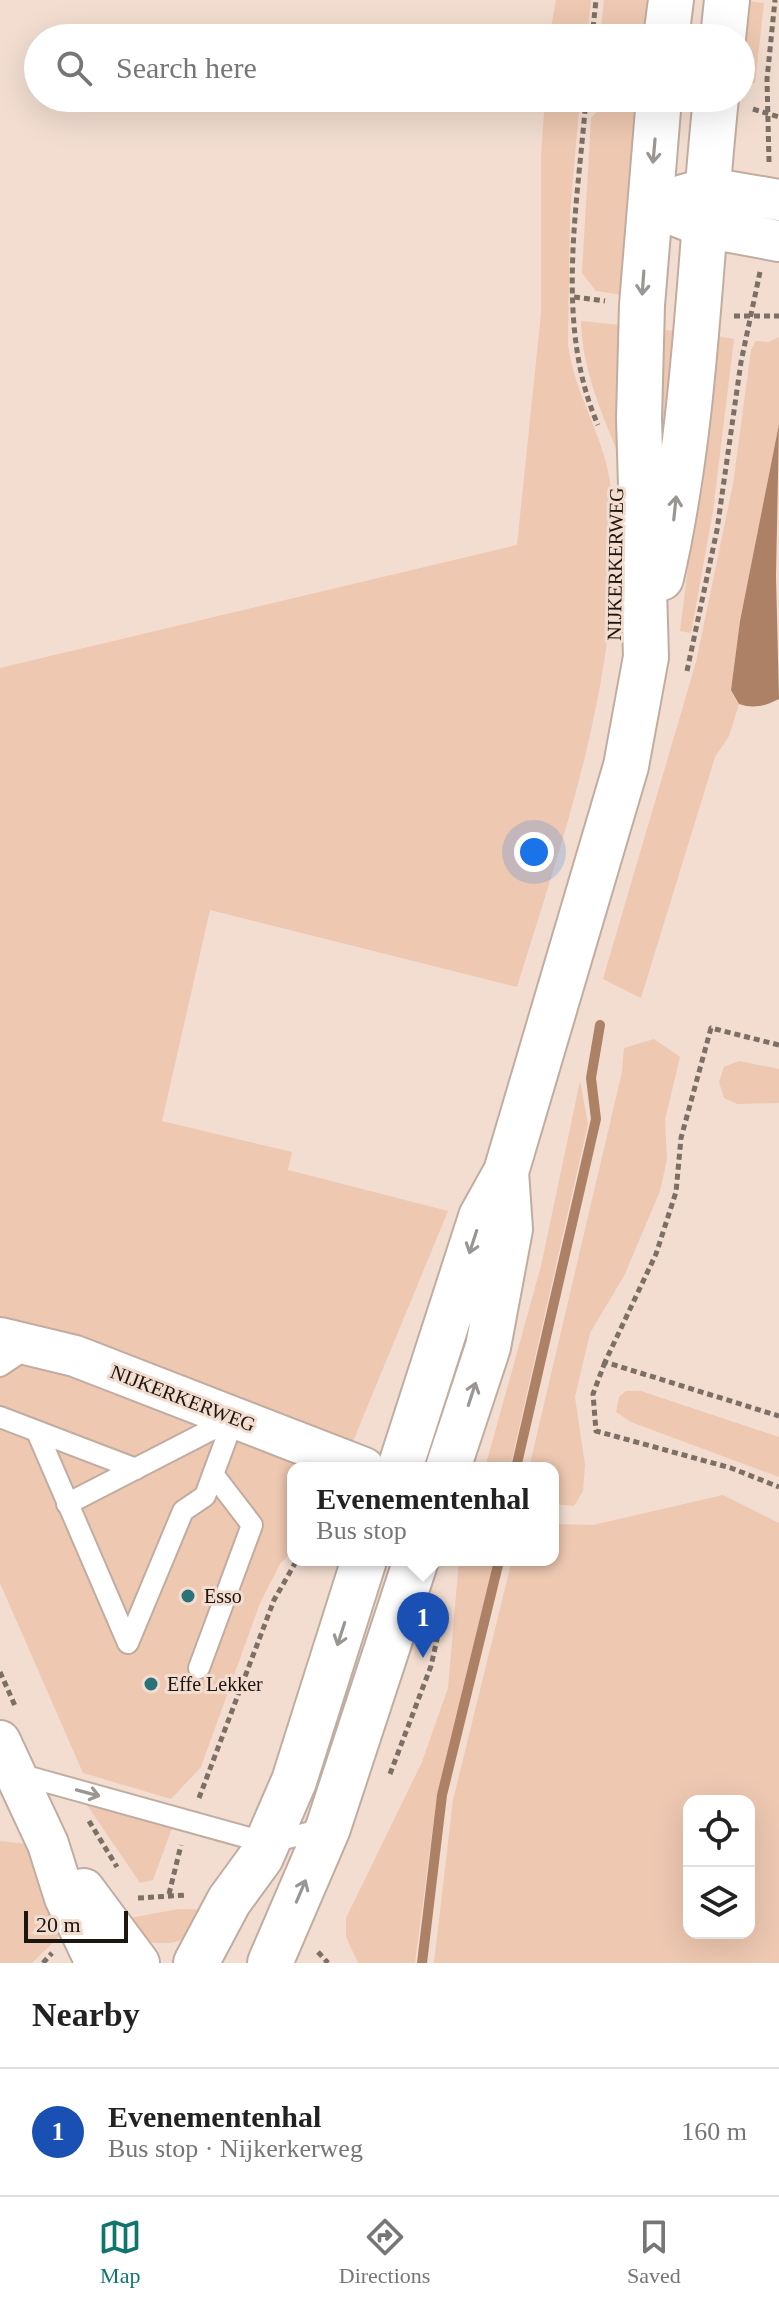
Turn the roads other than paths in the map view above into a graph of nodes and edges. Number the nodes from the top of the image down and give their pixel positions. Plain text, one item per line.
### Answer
1 (671, 0) edge
2 (727, 0) edge
3 (668, 24) edge
4 (724, 24) edge
5 (658, 112) edge
6 (715, 112) edge
7 (779, 200) edge
8 (649, 205) junction
9 (706, 208) junction
10 (779, 241) edge
11 (647, 639) junction
12 (506, 1172) junction
13 (0, 1338) edge
14 (42, 1348) junction
15 (0, 1366) edge
16 (0, 1417) edge
17 (234, 1418) junction
18 (38, 1434) junction
19 (348, 1462) edge
20 (402, 1462) edge
21 (450, 1462) edge
22 (136, 1469) junction
23 (213, 1474) junction
24 (67, 1504) junction
25 (362, 1566) edge
26 (414, 1566) edge
27 (199, 1668) dead end
28 (4, 1762) edge
29 (328, 1828) junction
30 (48, 1844) junction
31 (264, 1850) junction
32 (96, 1963) edge
33 (139, 1963) edge
34 (196, 1963) edge
35 (226, 1963) edge
36 (270, 1963) edge

1 - 3 street
2 - 4 street
5 -> 8 street, NIJKERKERWEG
6 - 9 street, NIJKERKERWEG
7 - 9 street
8 - 9 street
8 -> 11 street, NIJKERKERWEG
9 - 10 street
11 -> 9 street, NIJKERKERWEG
11 - 12 street, NIJKERKERWEG
12 -> 20 street, NIJKERKERWEG
21 -> 12 street, NIJKERKERWEG
13 - 14 street, NIJKERKERWEG
14 - 15 lane
14 - 17 street, NIJKERKERWEG
16 - 18 lane
17 - 19 street, NIJKERKERWEG
17 - 22 lane
17 - 23 lane
18 - 22 lane
18 - 24 lane
22 - 24 lane
23 - 24 lane
23 - 27 lane
25 -> 31 street
26 - 29 street
28 - 30 street
28 -> 31 lane
29 - 31 lane
36 -> 29 street
30 - 32 street
30 - 33 street
31 - 34 street
31 - 35 street

